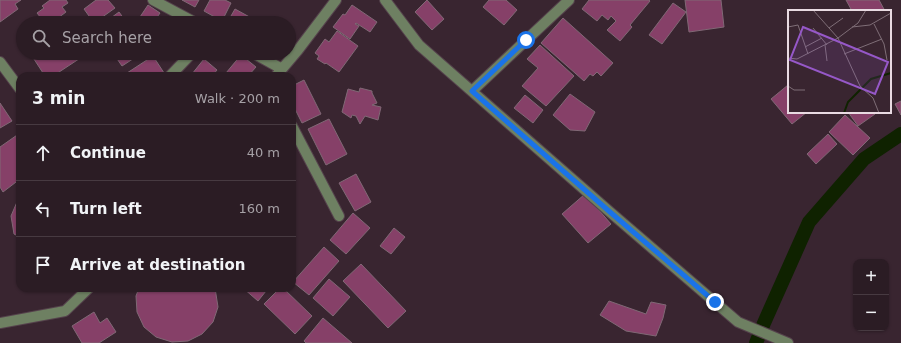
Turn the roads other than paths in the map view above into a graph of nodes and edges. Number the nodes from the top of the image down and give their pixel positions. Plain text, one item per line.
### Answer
1 (153, 0) edge
2 (336, 0) edge
3 (385, 0) edge
4 (569, 0) edge
5 (183, 16) edge
6 (296, 51) edge
7 (185, 60) edge
8 (263, 60) edge
9 (288, 60) edge
10 (0, 62) edge
11 (174, 72) edge
12 (279, 72) edge
13 (16, 84) edge
14 (472, 91) junction
15 (296, 134) edge
16 (338, 216) dead end
17 (85, 292) edge
18 (0, 323) edge
19 (788, 343) edge

1 - 5 street
2 - 6 street
3 - 14 street
4 - 14 street
7 - 11 street
8 - 12 street
9 - 12 street
10 - 13 street
14 - 19 street
15 - 16 street
17 - 18 street

